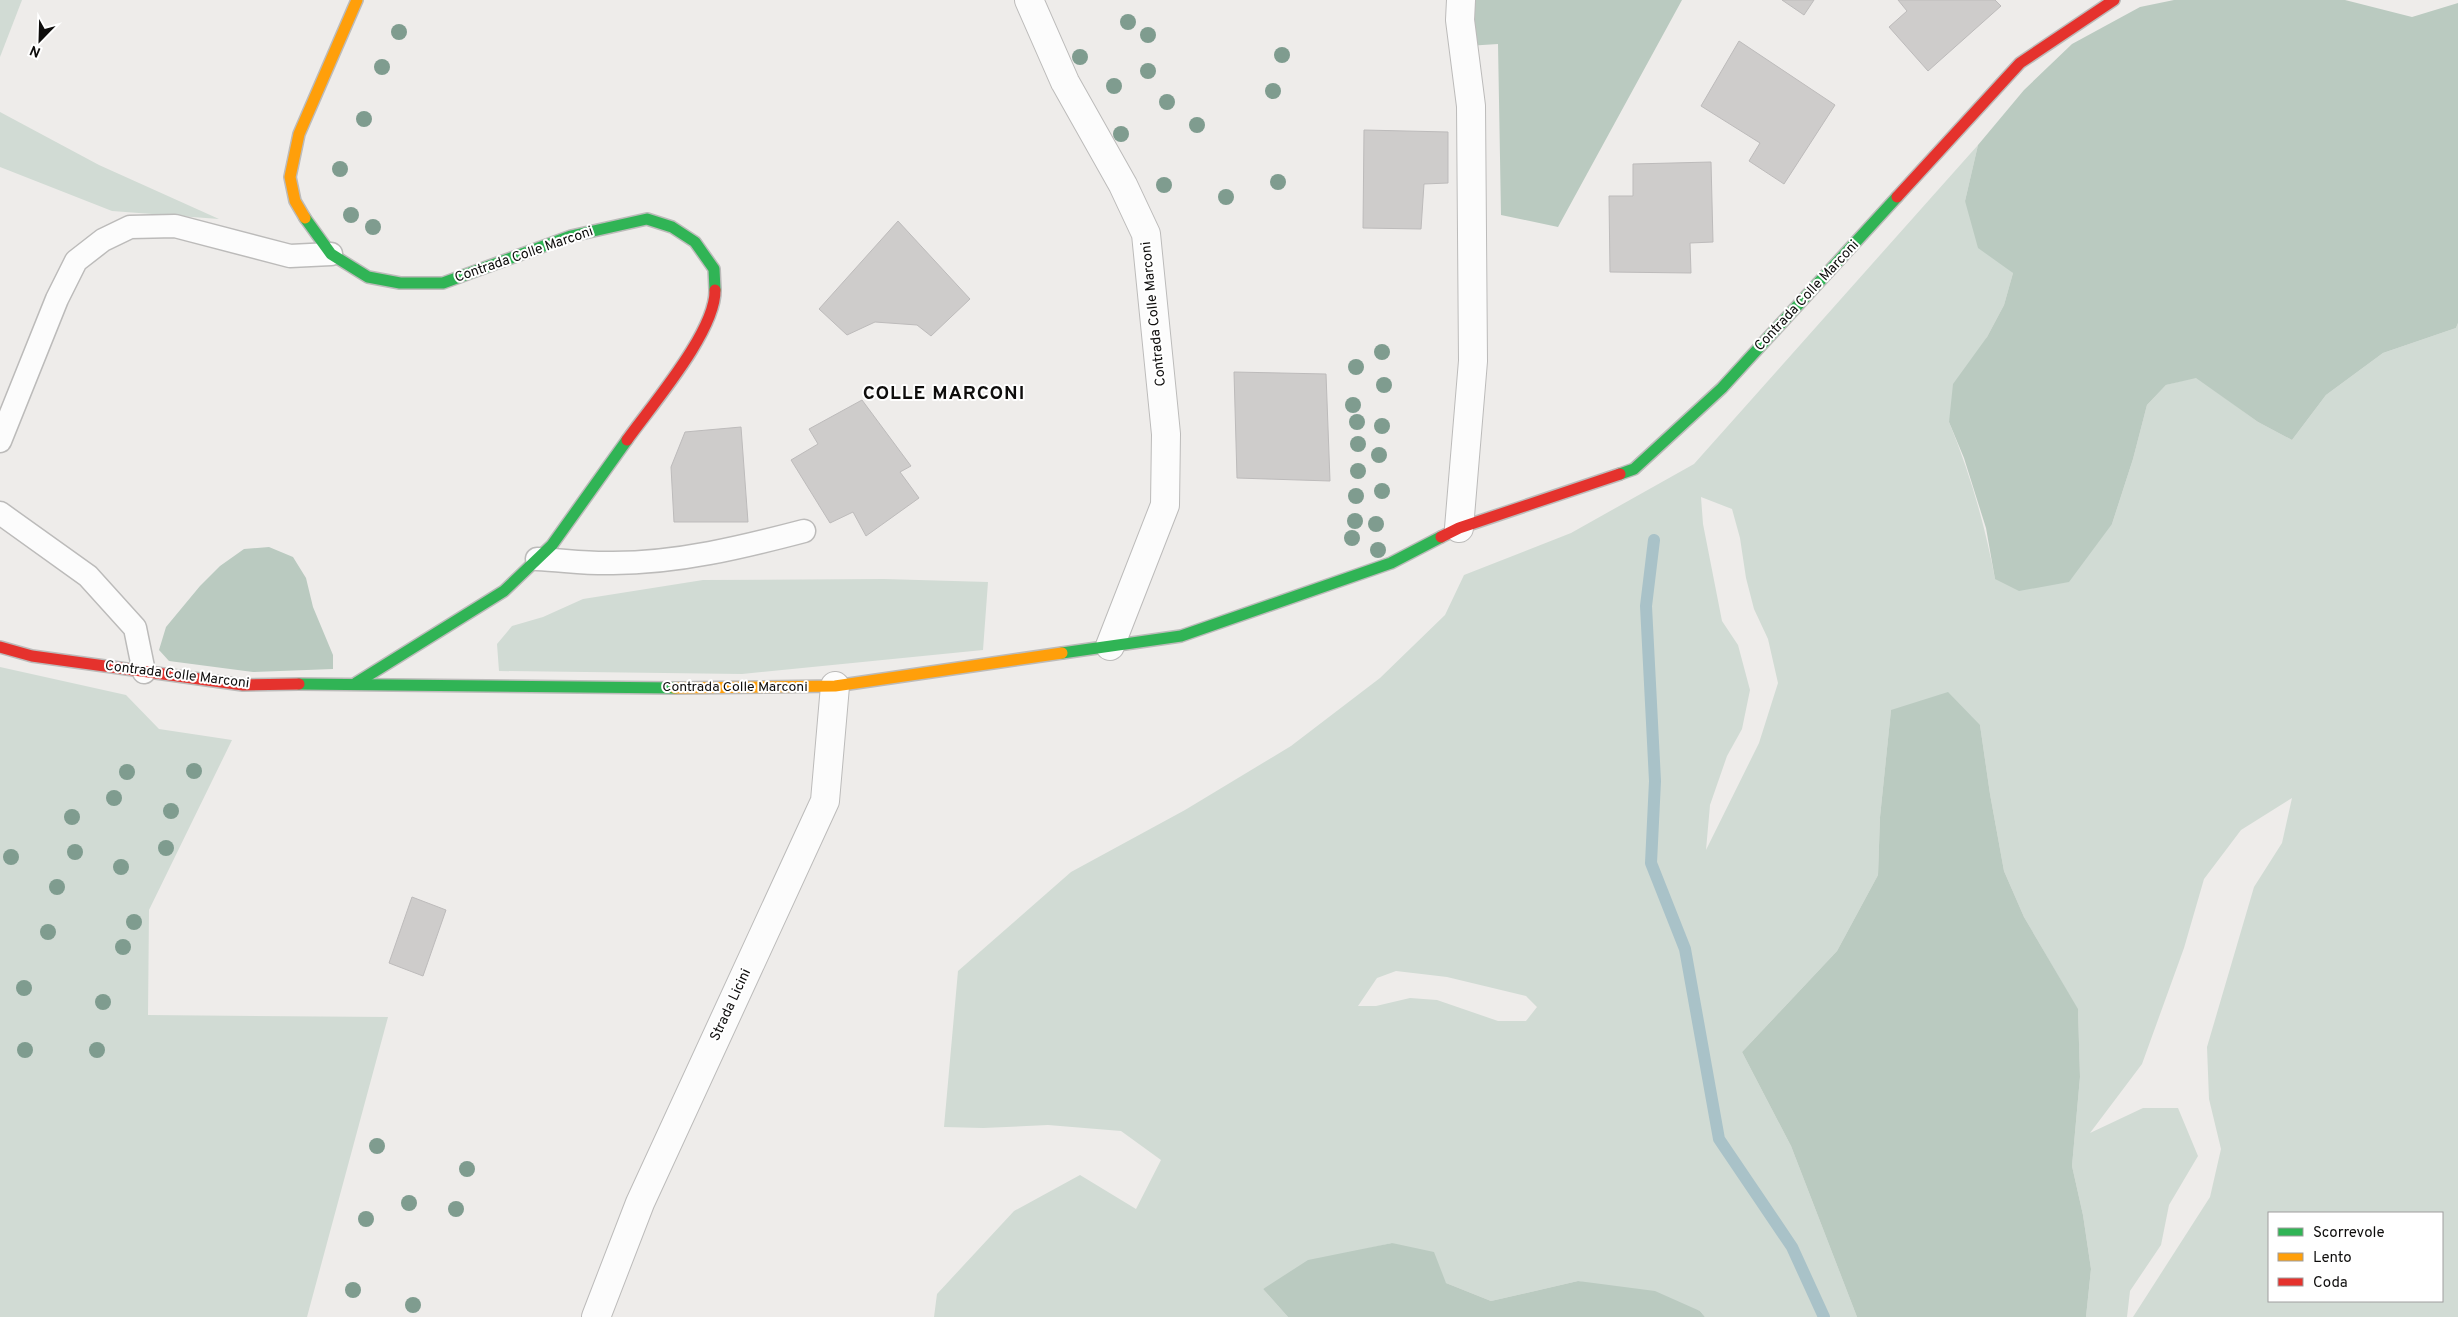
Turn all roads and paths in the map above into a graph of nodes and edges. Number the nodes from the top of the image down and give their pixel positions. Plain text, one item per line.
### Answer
1 (357, 0) edge
2 (1028, 0) edge
3 (1461, 0) edge
4 (2114, 0) edge
5 (331, 254) junction
6 (0, 441) edge
7 (0, 513) edge
8 (1459, 528) junction
9 (804, 531) dead end
10 (537, 559) junction
11 (1110, 646) junction
12 (0, 647) edge
13 (144, 672) junction
14 (356, 683) junction
15 (835, 686) junction
16 (596, 1317) edge

1 - 5 street, Contrada Colle Marconi
2 - 11 street, Contrada Colle Marconi
3 - 8 street
4 - 8 street, Contrada Colle Marconi
5 - 6 lane
5 - 10 street, Contrada Colle Marconi
7 - 13 lane
8 - 11 street, Contrada Colle Marconi
9 - 10 lane
10 - 14 street, Contrada Colle Marconi
11 - 15 street, Contrada Colle Marconi
12 - 13 street, Contrada Colle Marconi
13 - 14 street, Contrada Colle Marconi
14 - 15 street, Contrada Colle Marconi
15 - 16 street, Strada Licini

